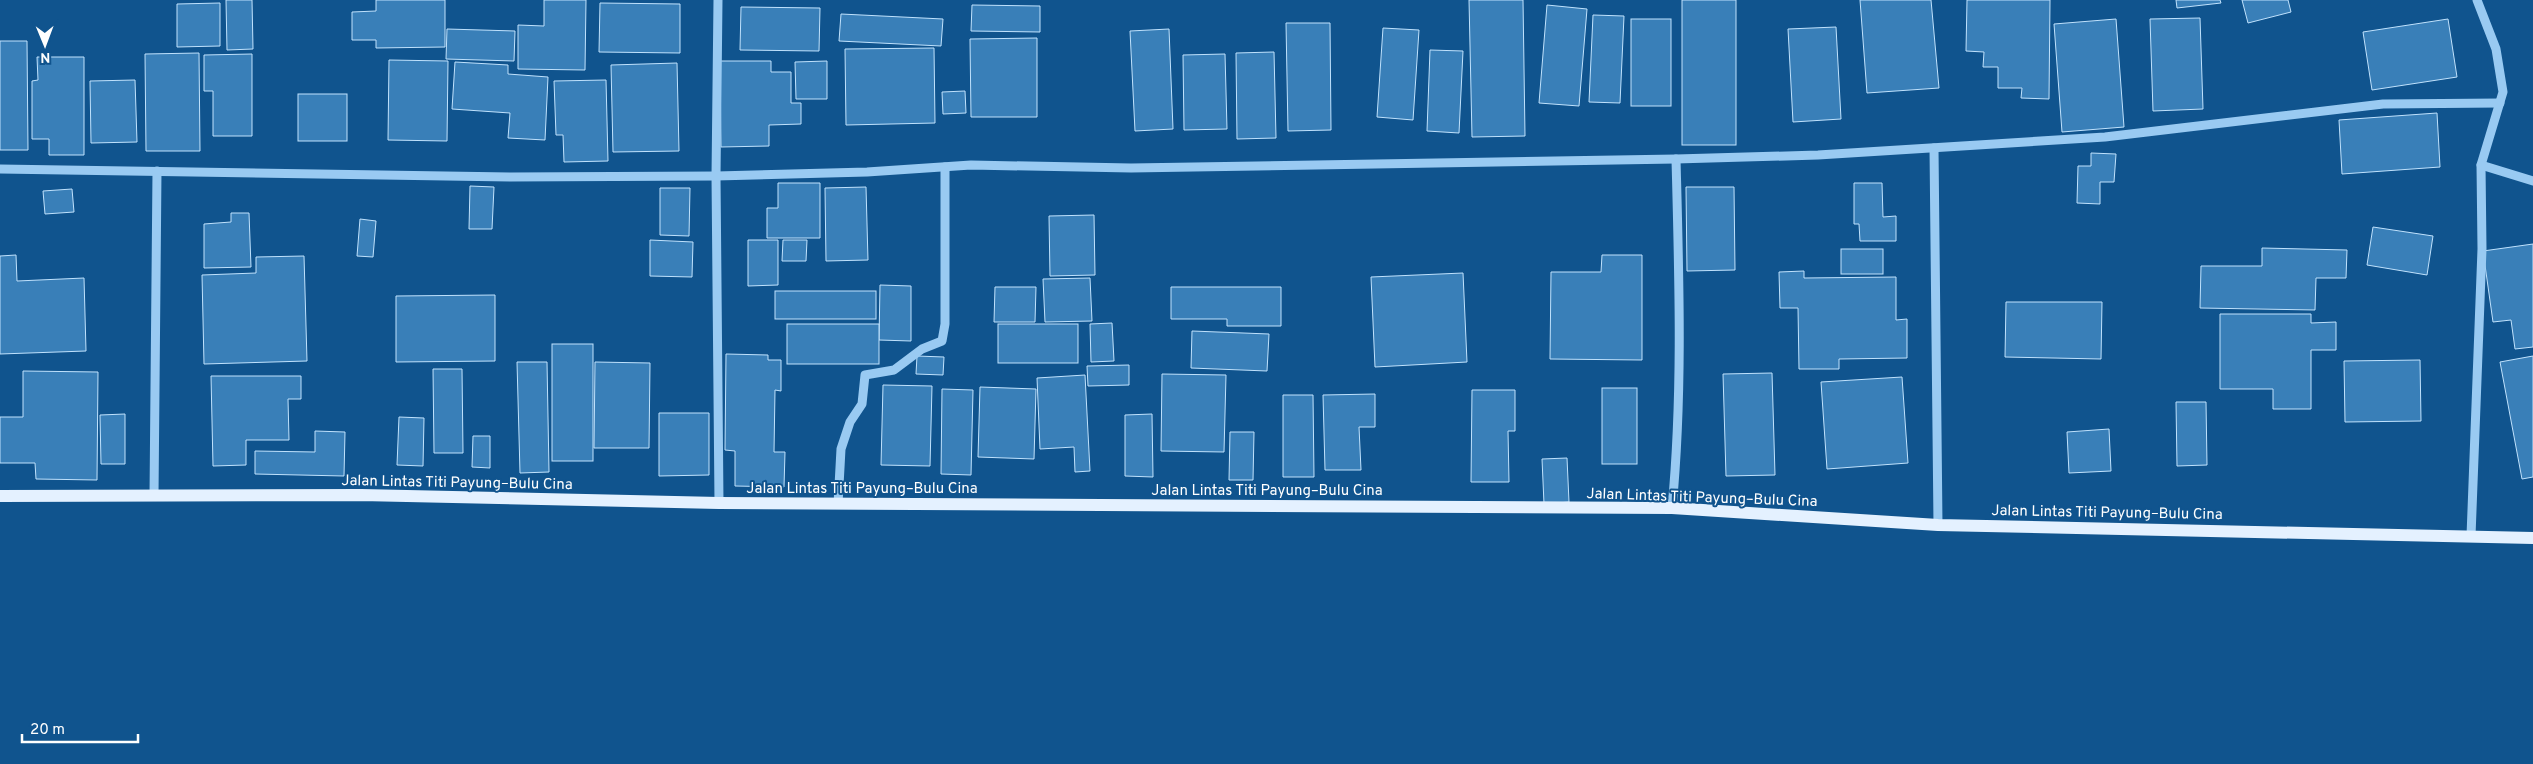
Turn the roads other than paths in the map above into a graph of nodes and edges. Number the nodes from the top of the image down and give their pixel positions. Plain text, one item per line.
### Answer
1 (718, 0) edge
2 (2477, 0) edge
3 (2500, 104) junction
4 (1934, 148) junction
5 (1676, 160) junction
6 (2482, 165) junction
7 (946, 167) junction
8 (0, 169) edge
9 (157, 171) junction
10 (716, 176) junction
11 (2533, 181) edge
12 (0, 496) edge
13 (154, 496) junction
14 (718, 503) junction
15 (838, 504) junction
16 (1672, 508) junction
17 (1938, 525) junction
18 (2471, 536) junction
19 (2533, 538) edge

1 - 10 street
2 - 3 street
3 - 4 street
3 - 6 street
4 - 5 street
4 - 17 street
5 - 7 street
5 - 16 street
6 - 11 street
6 - 18 street
7 - 10 street
7 - 15 street
8 - 9 street
9 - 10 street
9 - 13 street
10 - 14 street
12 - 13 main road, Jalan Lintas Titi Payung–Bulu Cina
13 - 14 main road, Jalan Lintas Titi Payung–Bulu Cina
14 - 15 main road, Jalan Lintas Titi Payung–Bulu Cina
15 - 16 main road, Jalan Lintas Titi Payung–Bulu Cina
16 - 17 main road, Jalan Lintas Titi Payung–Bulu Cina
17 - 18 main road, Jalan Lintas Titi Payung–Bulu Cina
18 - 19 main road, Jalan Lintas Titi Payung–Bulu Cina

